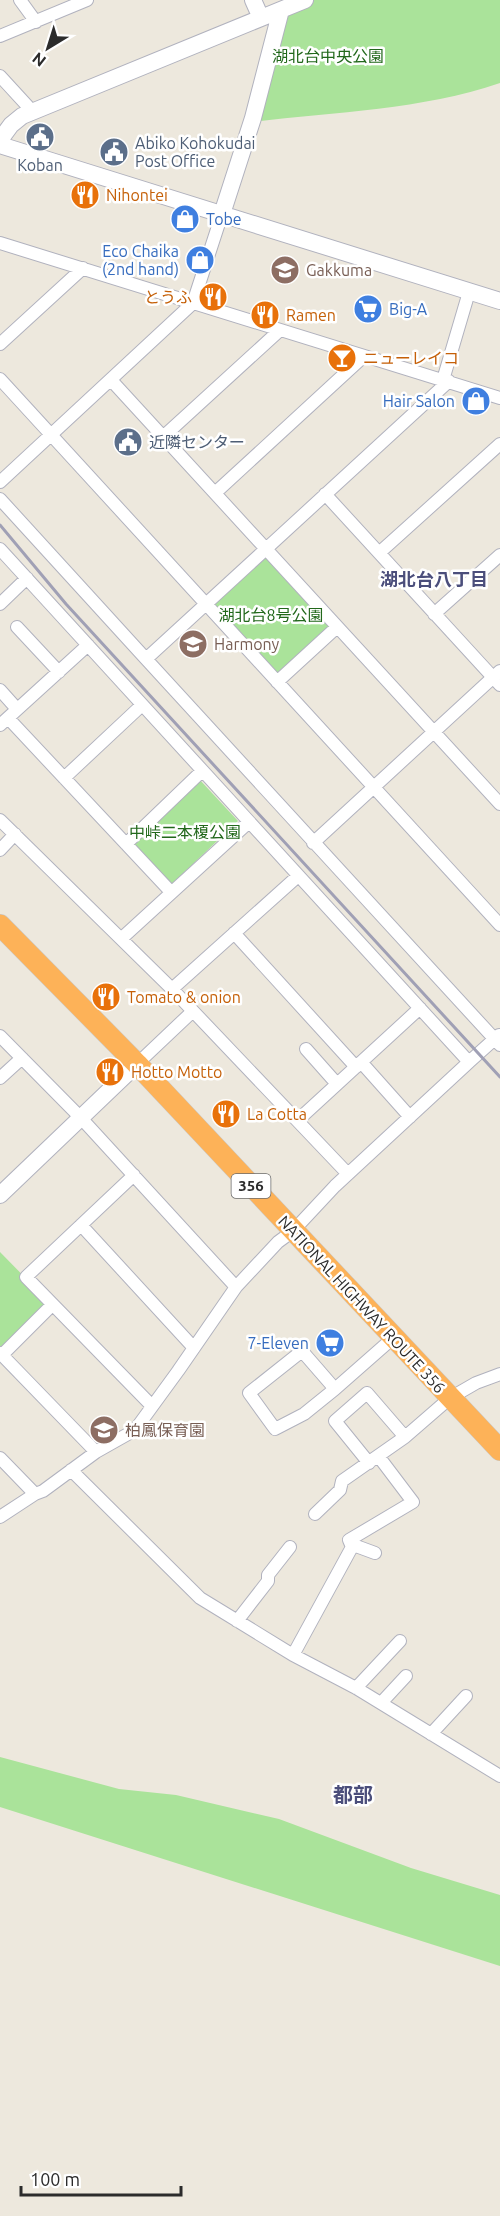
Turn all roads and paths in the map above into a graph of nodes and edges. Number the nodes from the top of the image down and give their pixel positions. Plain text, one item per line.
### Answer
1 (20, 0) edge
2 (87, 0) edge
3 (253, 0) edge
4 (305, 0) edge
5 (281, 10) junction
6 (261, 18) junction
7 (36, 22) junction
8 (0, 36) edge
9 (0, 76) edge
10 (33, 112) junction
11 (0, 140) edge
12 (0, 146) edge
13 (222, 214) junction
14 (0, 243) edge
15 (83, 268) junction
16 (469, 292) junction
17 (500, 301) edge
18 (193, 303) junction
19 (280, 330) junction
20 (0, 344) edge
21 (364, 356) junction
22 (0, 379) edge
23 (111, 380) junction
24 (446, 381) junction
25 (500, 398) edge
26 (50, 435) junction
27 (164, 436) junction
28 (500, 444) edge
29 (0, 482) edge
30 (215, 493) junction
31 (326, 495) junction
32 (0, 499) edge
33 (0, 549) edge
34 (266, 549) junction
35 (379, 553) junction
36 (500, 555) edge
37 (27, 579) junction
38 (0, 604) edge
39 (206, 604) junction
40 (434, 614) junction
41 (17, 627) dead end
42 (337, 627) junction
43 (88, 645) junction
44 (146, 659) junction
45 (59, 672) junction
46 (498, 678) edge
47 (277, 682) junction
48 (0, 690) edge
49 (142, 705) junction
50 (17, 709) junction
51 (4, 722) edge
52 (433, 732) junction
53 (202, 771) junction
54 (64, 778) junction
55 (374, 787) junction
56 (500, 804) edge
57 (0, 820) edge
58 (249, 822) junction
59 (15, 834) junction
60 (313, 843) junction
61 (126, 844) junction
62 (0, 850) edge
63 (298, 876) junction
64 (171, 892) junction
65 (0, 925) edge
66 (500, 925) edge
67 (234, 933) junction
68 (122, 938) junction
69 (172, 989) junction
70 (420, 1008) junction
71 (193, 1011) junction
72 (0, 1036) edge
73 (498, 1039) edge
74 (306, 1049) dead end
75 (22, 1058) junction
76 (469, 1062) junction
77 (137, 1064) junction
78 (358, 1064) junction
79 (0, 1078) edge
80 (338, 1084) junction
81 (410, 1117) junction
82 (81, 1118) junction
83 (298, 1120) junction
84 (348, 1174) junction
85 (134, 1175) junction
86 (0, 1195) edge
87 (81, 1225) junction
88 (293, 1231) junction
89 (236, 1287) junction
90 (52, 1305) junction
91 (393, 1338) junction
92 (194, 1348) junction
93 (1, 1354) edge
94 (500, 1374) edge
95 (335, 1389) junction
96 (450, 1398) junction
97 (152, 1406) junction
98 (405, 1437) junction
99 (500, 1450) edge
100 (96, 1452) junction
101 (0, 1458) edge
102 (374, 1460) junction
103 (71, 1470) junction
104 (35, 1494) junction
105 (315, 1514) dead end
106 (0, 1517) edge
107 (290, 1547) dead end
108 (352, 1547) junction
109 (375, 1553) dead end
110 (237, 1621) junction
111 (400, 1641) dead end
112 (293, 1655) junction
113 (406, 1676) dead end
114 (356, 1688) junction
115 (466, 1696) dead end
116 (381, 1703) junction
117 (431, 1734) junction
118 (500, 1776) edge

1 - 7 street
2 - 7 street
3 - 6 street
4 - 5 street
5 - 6 street
5 - 13 street
6 - 10 street
7 - 8 street
9 - 10 street
10 - 11 street
12 - 13 street
13 - 16 street
13 - 18 street
14 - 15 street
15 - 18 street
15 - 20 street
16 - 17 street
16 - 24 street
18 - 19 street
18 - 23 street
19 - 21 street
19 - 27 street
21 - 24 street
21 - 30 street
22 - 26 street
23 - 26 street
23 - 27 street
24 - 25 street
24 - 31 street
26 - 29 street
26 - 39 street
27 - 30 street
28 - 35 street
30 - 34 street
31 - 34 street
31 - 35 street
32 - 44 street
33 - 37 street
34 - 39 street
34 - 42 street
35 - 40 street
36 - 40 street
37 - 38 street
37 - 43 street
39 - 44 street
39 - 47 street
40 - 46 street
41 - 45 street
42 - 47 street
42 - 52 street
43 - 45 street
43 - 49 street
44 - 60 street
45 - 50 street
46 - 52 street
47 - 55 street
48 - 50 street
49 - 53 street
49 - 54 street
50 - 51 street
51 - 54 street
52 - 55 street
52 - 56 street
53 - 58 street
53 - 61 street
54 - 61 street
55 - 60 street
55 - 66 street
57 - 59 street
58 - 63 street
58 - 64 street
59 - 62 street
59 - 68 street
60 - 73 street
61 - 64 street
63 - 67 street
63 - 70 street
64 - 68 street
65 - 77 highway, NATIONAL HIGHWAY ROUTE 356 / 356
67 - 69 street
67 - 78 street
68 - 69 street
69 - 71 street
70 - 76 street
70 - 78 street
71 - 77 street
71 - 83 street
72 - 75 street
73 - 76 street
74 - 80 street
75 - 79 street
75 - 82 street
76 - 81 street
77 - 82 street
77 - 88 highway, NATIONAL HIGHWAY ROUTE 356 / 356
78 - 80 street
78 - 81 street
80 - 83 street
81 - 84 street
82 - 85 street
82 - 86 street
83 - 84 street
84 - 88 street
85 - 87 street
85 - 89 street
87 - 90 street
87 - 92 street
88 - 89 street
88 - 91 highway, NATIONAL HIGHWAY ROUTE 356 / 356
89 - 92 street
90 - 93 street
90 - 97 street
91 - 95 street
91 - 96 highway, NATIONAL HIGHWAY ROUTE 356 / 356
92 - 97 street
93 - 100 street
94 - 96 street
95 - 95 street
96 - 98 street
96 - 99 highway, NATIONAL HIGHWAY ROUTE 356 / 356
97 - 100 street
98 - 102 street
98 - 102 street
100 - 103 street
101 - 104 street
102 - 105 street
102 - 108 street
103 - 104 street
103 - 110 street
104 - 106 street
107 - 110 street
108 - 109 street
108 - 112 street
110 - 112 street
111 - 114 street
112 - 114 street
113 - 116 street
114 - 116 street
115 - 117 street
116 - 117 street
117 - 118 street

